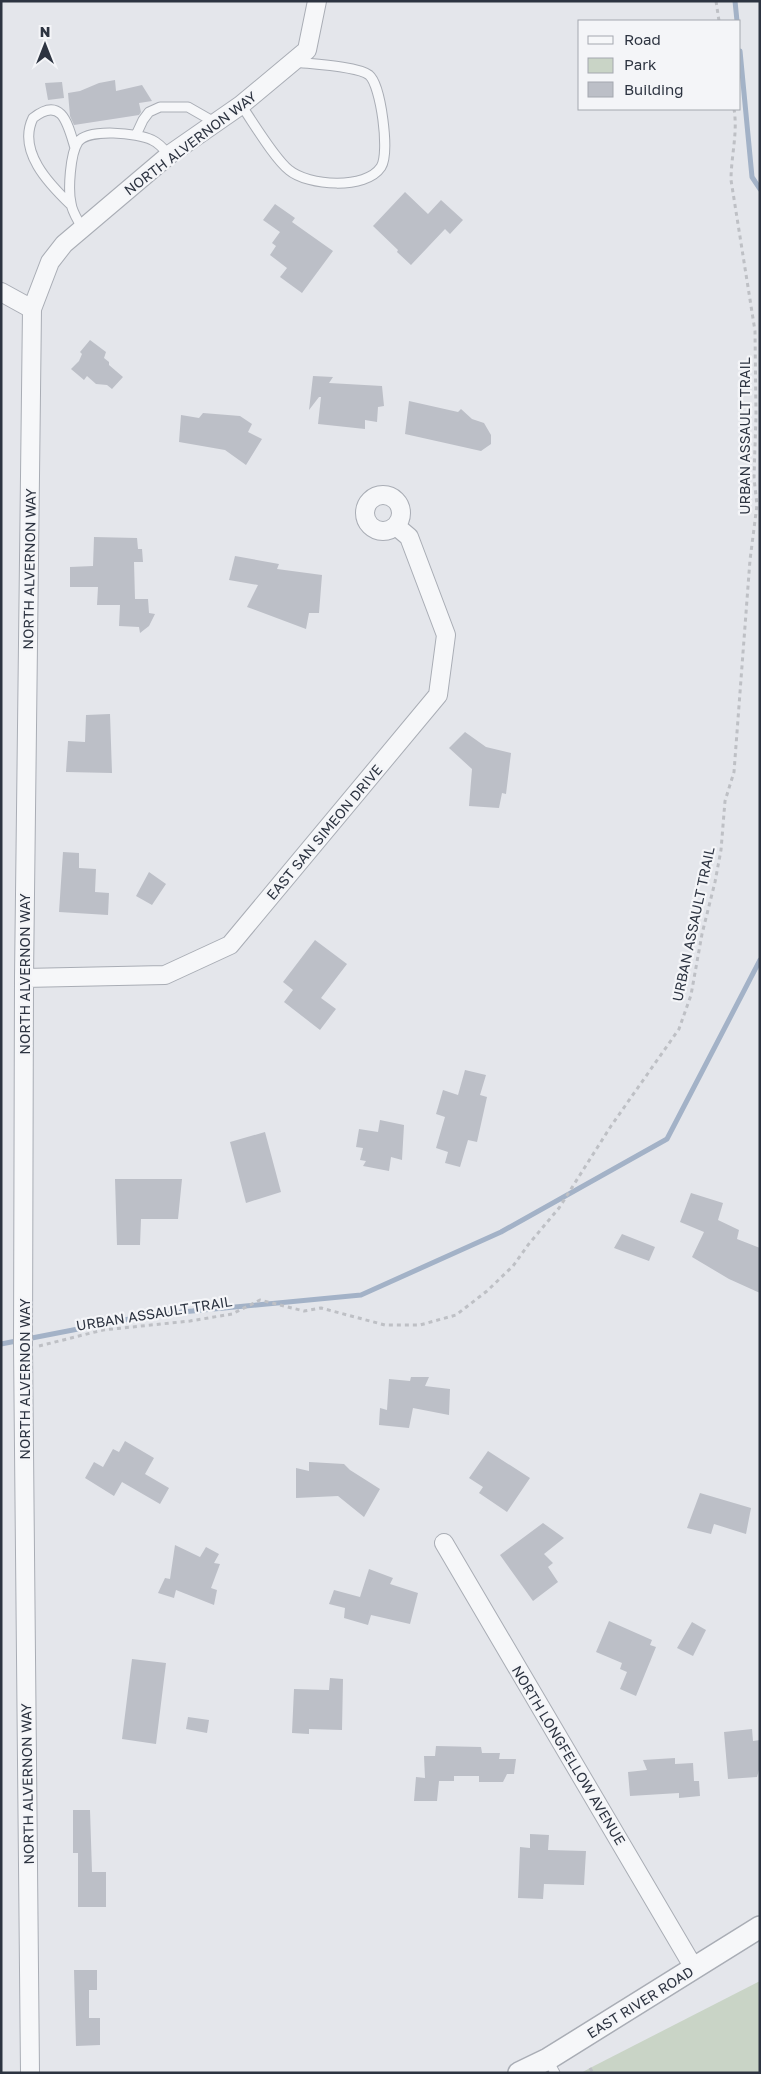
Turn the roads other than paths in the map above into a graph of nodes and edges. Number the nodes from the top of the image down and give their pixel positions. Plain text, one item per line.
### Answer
1 (317, 1) edge
2 (293, 62) junction
3 (241, 105) junction
4 (216, 123) junction
5 (136, 136) junction
6 (75, 148) junction
7 (169, 155) junction
8 (71, 204) junction
9 (82, 228) junction
10 (1, 292) edge
11 (32, 309) junction
12 (396, 526) dead end
13 (24, 978) junction
14 (444, 1543) dead end
15 (760, 1927) edge
16 (694, 1968) junction
17 (552, 2066) edge
18 (30, 2073) edge
19 (519, 2073) edge

1 - 2 street, NORTH ALVERNON WAY
2 - 3 street, NORTH ALVERNON WAY
2 - 3 lane
3 - 4 street, NORTH ALVERNON WAY
4 - 5 lane
4 - 7 street, NORTH ALVERNON WAY
5 - 6 lane
5 - 7 lane
6 - 8 lane
6 - 8 lane
7 - 9 street, NORTH ALVERNON WAY
8 - 9 lane
9 - 11 street, NORTH ALVERNON WAY
10 - 11 street
11 - 13 street, NORTH ALVERNON WAY
12 - 13 street, EAST SAN SIMEON DRIVE
13 - 18 street, NORTH ALVERNON WAY
14 - 16 street, NORTH LONGFELLOW AVENUE
15 - 16 street, EAST RIVER ROAD
16 - 17 street, EAST RIVER ROAD
17 - 19 street, EAST RIVER ROAD

